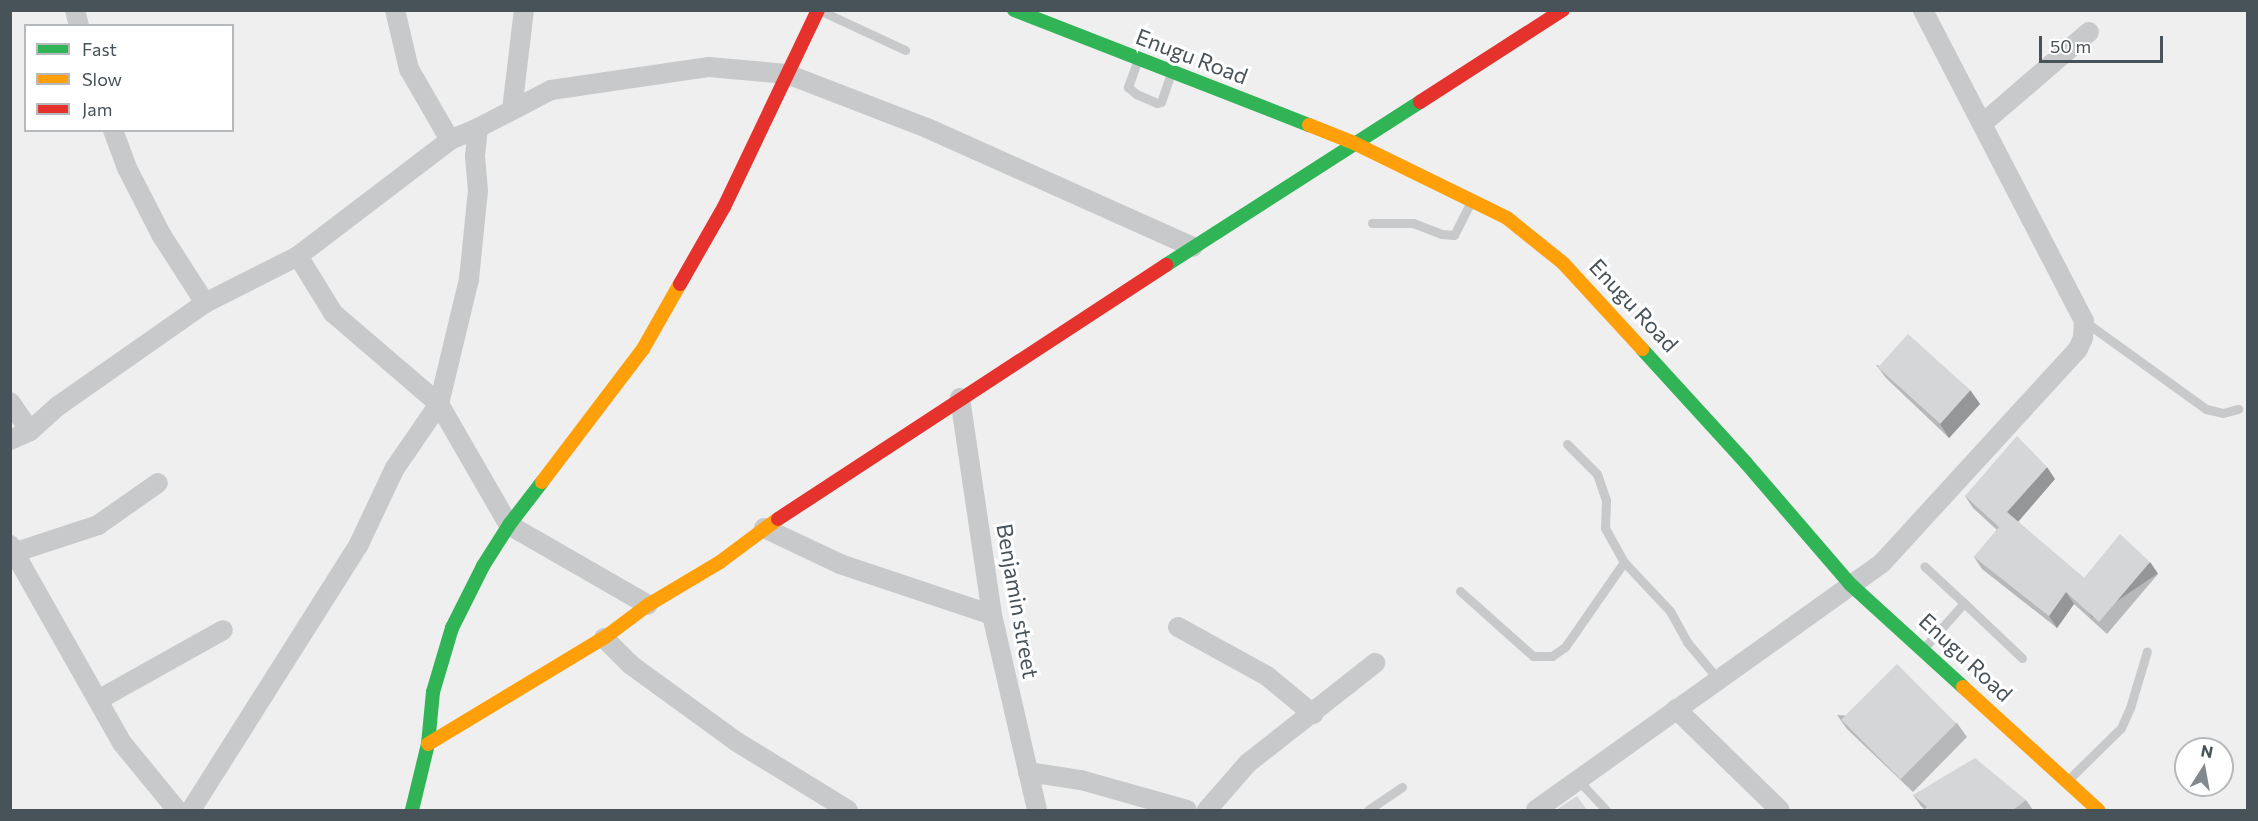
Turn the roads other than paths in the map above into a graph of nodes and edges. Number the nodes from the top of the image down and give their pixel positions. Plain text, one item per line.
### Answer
1 (395, 10) edge
2 (524, 10) edge
3 (818, 10) edge
4 (1014, 10) edge
5 (1563, 10) edge
6 (1923, 10) edge
7 (2089, 32) dead end
8 (905, 50) dead end
9 (1138, 60) junction
10 (1171, 73) junction
11 (787, 74) junction
12 (512, 110) junction
13 (1982, 124) junction
14 (478, 128) junction
15 (114, 132) edge
16 (450, 140) junction
17 (1354, 143) junction
18 (1472, 200) junction
19 (1372, 223) dead end
20 (1193, 247) junction
21 (298, 256) junction
22 (205, 303) junction
23 (2084, 321) junction
24 (960, 398) junction
25 (10, 402) edge
26 (439, 404) junction
27 (2238, 409) dead end
28 (30, 431) junction
29 (10, 440) edge
30 (1567, 444) dead end
31 (158, 483) dead end
32 (509, 525) junction
33 (764, 528) junction
34 (12, 551) edge
35 (1624, 562) junction
36 (1924, 566) dead end
37 (1850, 584) junction
38 (1460, 591) dead end
39 (1964, 603) junction
40 (648, 605) junction
41 (992, 615) junction
42 (1178, 627) dead end
43 (223, 630) dead end
44 (604, 638) junction
45 (1922, 650) junction
46 (2147, 651) dead end
47 (2022, 658) dead end
48 (1375, 663) dead end
49 (1718, 679) junction
50 (98, 700) junction
51 (1676, 709) junction
52 (1313, 714) junction
53 (428, 744) junction
54 (1028, 772) junction
55 (1578, 780) junction
56 (2066, 782) junction
57 (1402, 788) dead end
58 (177, 810) edge
59 (191, 810) edge
60 (412, 810) edge
61 (848, 810) edge
62 (1037, 810) edge
63 (1187, 810) edge
64 (1207, 810) edge
65 (1368, 810) edge
66 (1536, 810) edge
67 (1606, 810) edge
68 (1780, 810) edge
69 (2098, 810) edge

1 - 16 street
2 - 12 street
3 - 8 lane
3 - 11 street
4 - 9 street, Enugu Road
5 - 17 street
6 - 13 street
7 - 13 street
9 - 10 street, Enugu Road
9 - 10 lane
10 - 17 street, Enugu Road
11 - 12 street
11 - 20 street
11 - 32 street
12 - 14 street
13 - 23 street
14 - 16 street
14 - 26 street
15 - 22 street
16 - 21 street
17 - 18 street, Enugu Road
17 - 20 street
18 - 19 lane
18 - 37 street, Enugu Road
20 - 24 street
21 - 22 street
21 - 26 street
22 - 28 street
23 - 27 lane
23 - 37 street
24 - 33 street
24 - 41 street, Benjamin street
25 - 28 street
26 - 32 street
26 - 59 street
28 - 29 street
30 - 35 lane
31 - 34 street
32 - 40 street
32 - 53 street
33 - 40 street
33 - 41 street
34 - 50 street
35 - 38 lane
35 - 49 lane
36 - 39 lane
37 - 45 street, Enugu Road
37 - 49 street
39 - 45 lane
39 - 47 lane
40 - 44 street
41 - 54 street, Benjamin street
42 - 52 street
43 - 50 street
44 - 53 street
44 - 61 street
45 - 56 street, Enugu Road
46 - 56 lane
48 - 52 street
49 - 51 street
50 - 58 street
51 - 55 street
51 - 68 street
52 - 64 street
53 - 60 street
54 - 62 street, Benjamin street
54 - 63 street
55 - 66 street
55 - 67 lane
56 - 69 street, Enugu Road
57 - 65 lane

